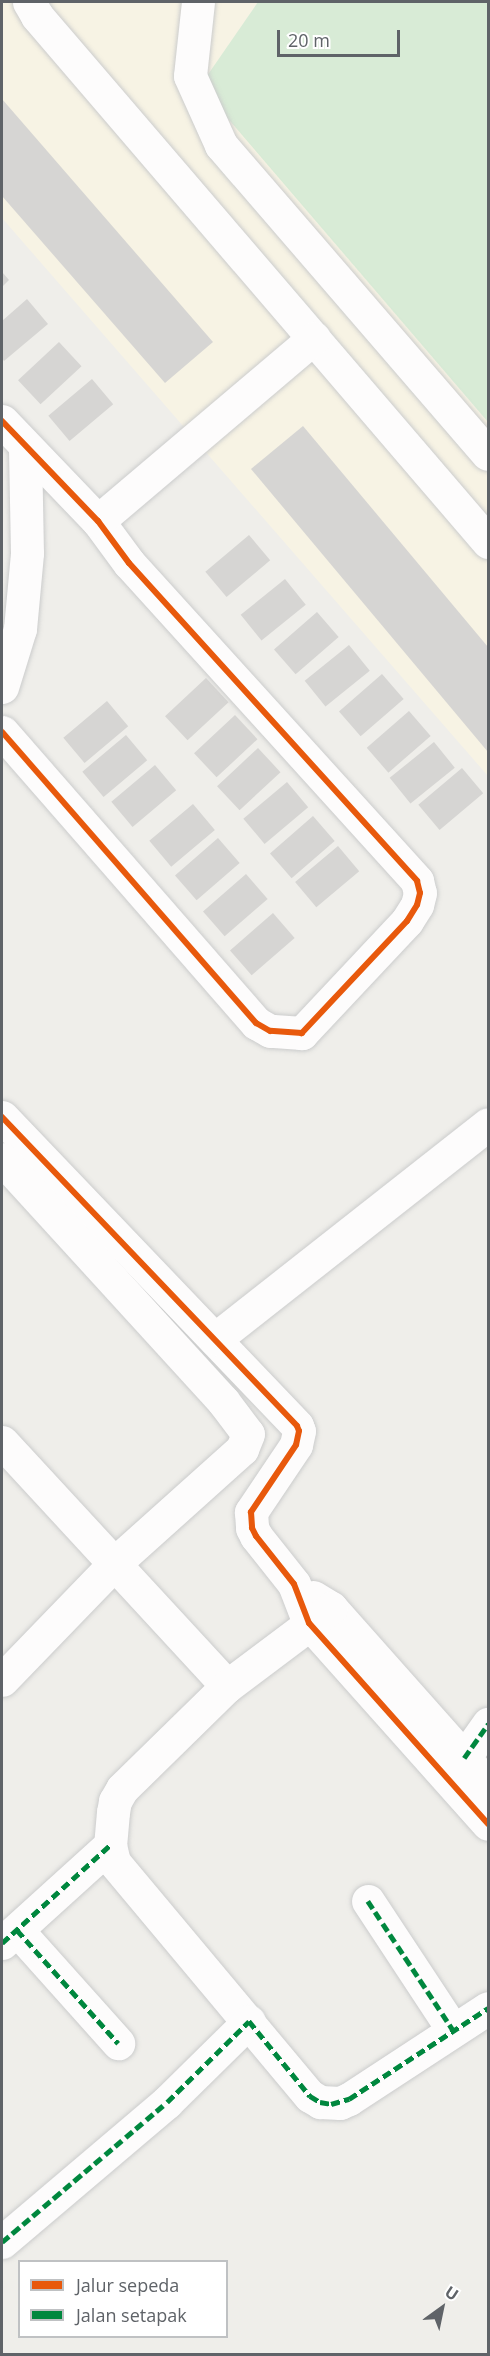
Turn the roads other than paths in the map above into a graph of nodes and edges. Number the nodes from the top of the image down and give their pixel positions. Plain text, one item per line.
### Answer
1 (29, 2) edge
2 (198, 2) edge
3 (314, 338) junction
4 (2, 422) edge
5 (25, 449) junction
6 (489, 454) edge
7 (98, 521) junction
8 (489, 542) edge
9 (2, 687) edge
10 (2, 732) edge
11 (2, 1117) edge
12 (489, 1124) edge
13 (2, 1159) edge
14 (215, 1339) junction
15 (2, 1442) edge
16 (114, 1564) junction
17 (320, 1616) junction
18 (2, 1680) edge
19 (227, 1686) junction
20 (489, 1724) edge
21 (464, 1758) junction
22 (489, 1785) edge
23 (489, 1824) edge
24 (110, 1845) junction
25 (368, 1901) dead end
26 (9, 1936) edge
27 (489, 2008) edge
28 (249, 2021) junction
29 (453, 2030) junction
30 (118, 2043) dead end
31 (2, 2242) edge

1 - 3 street
2 - 6 street
3 - 7 street
3 - 8 street
4 - 5 street
5 - 7 street
5 - 9 street
7 - 10 street
11 - 14 street
12 - 14 street
13 - 16 street
14 - 17 street
15 - 16 street
16 - 18 street
16 - 19 street
17 - 19 street
17 - 21 street
17 - 23 street
19 - 24 street
20 - 21 street
21 - 22 street
24 - 26 street
24 - 28 street
25 - 29 street
26 - 30 street
27 - 29 street
28 - 29 street
28 - 31 street

